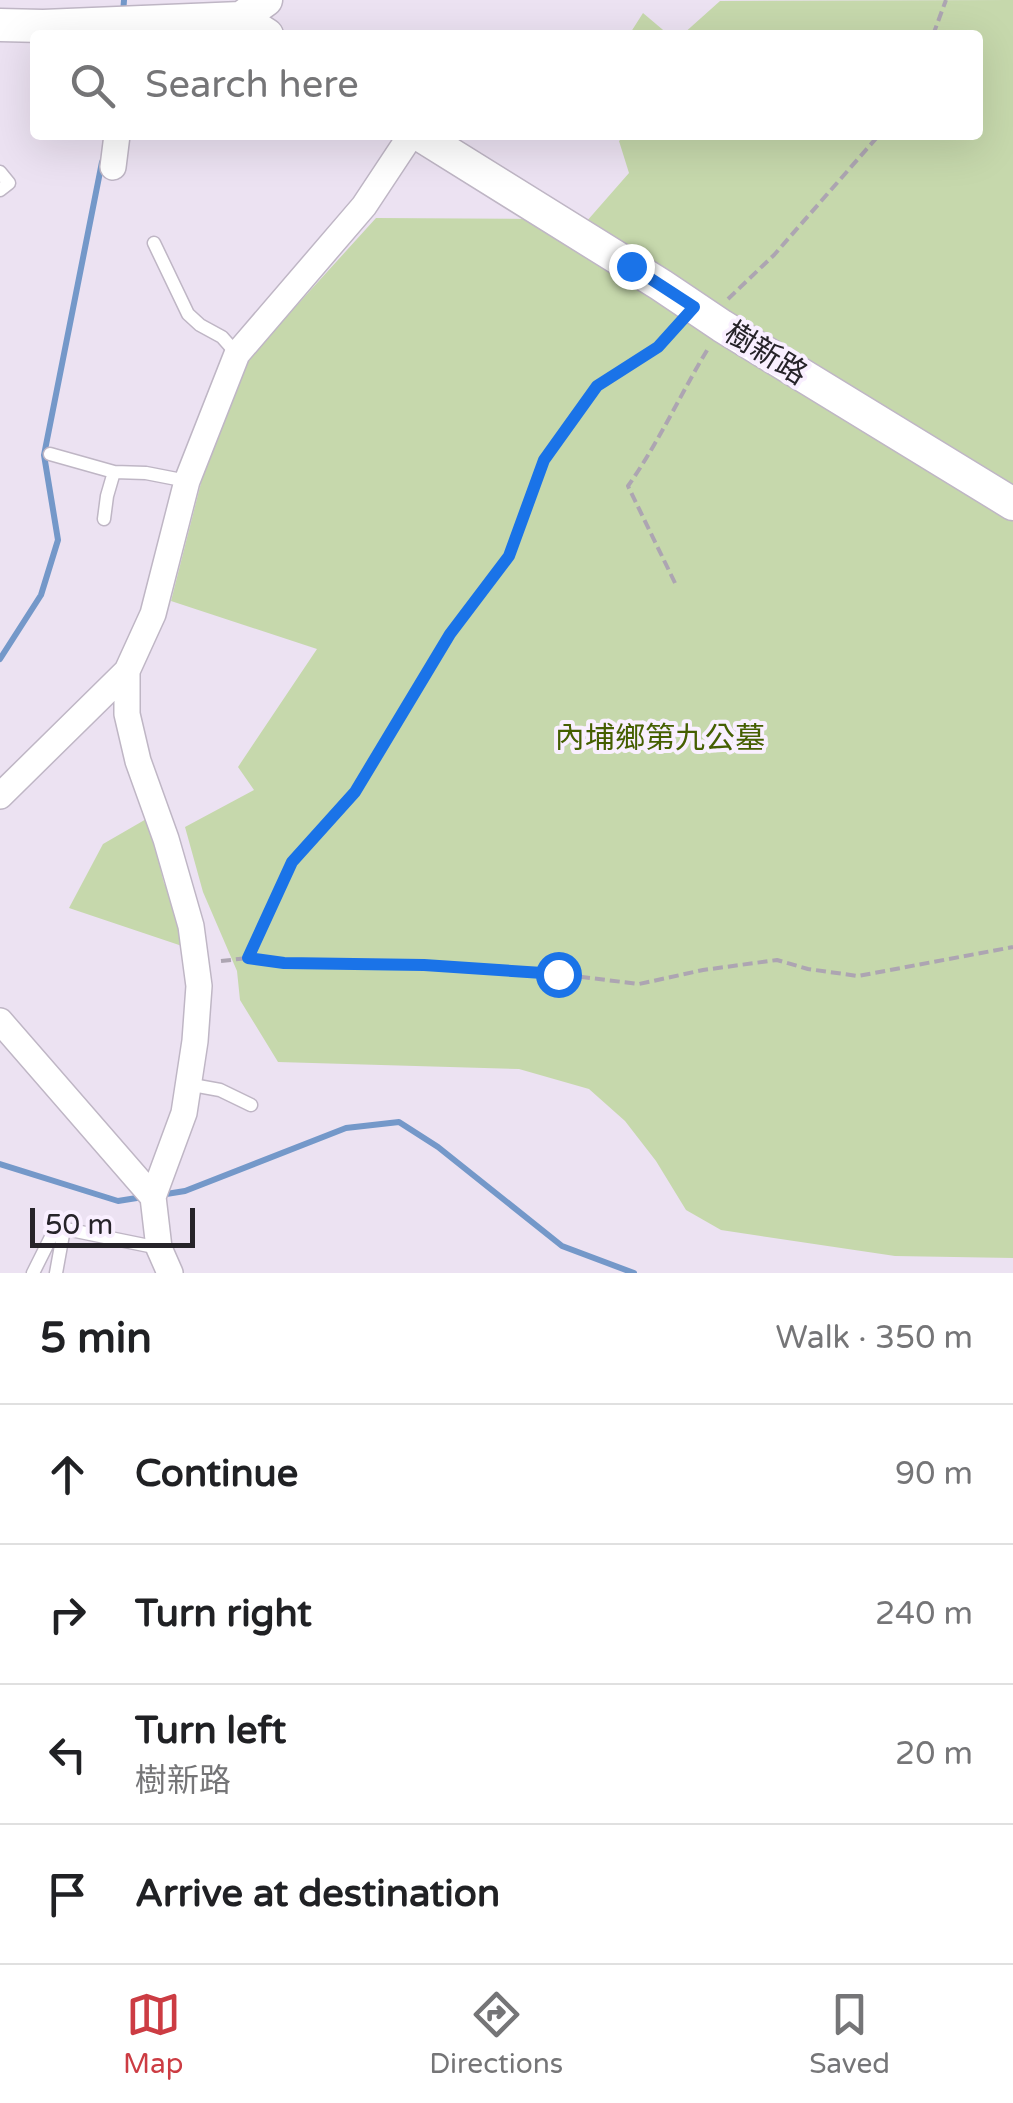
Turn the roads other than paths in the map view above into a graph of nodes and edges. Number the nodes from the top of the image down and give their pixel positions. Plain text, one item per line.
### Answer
1 (258, 18) edge
2 (142, 20) edge
3 (0, 25) edge
4 (116, 140) edge
5 (408, 140) edge
6 (428, 140) edge
7 (113, 167) dead end
8 (0, 172) edge
9 (0, 190) edge
10 (154, 243) dead end
11 (237, 354) junction
12 (50, 454) dead end
13 (114, 472) junction
14 (187, 481) junction
15 (1013, 504) edge
16 (104, 519) dead end
17 (127, 671) junction
18 (0, 796) edge
19 (0, 1021) edge
20 (187, 1084) junction
21 (251, 1105) dead end
22 (153, 1196) junction
23 (64, 1228) junction
24 (158, 1248) junction
25 (32, 1273) edge
26 (56, 1273) edge
27 (170, 1273) edge

1 - 2 street
2 - 3 street
4 - 7 street
5 - 11 street
6 - 15 street, 樹新路
8 - 9 lane
10 - 11 lane
11 - 14 street
12 - 13 lane
13 - 14 lane
13 - 16 lane
14 - 17 street
17 - 18 street
17 - 20 street
19 - 22 street
20 - 21 lane
20 - 22 street
22 - 24 street
23 - 24 lane
23 - 25 lane
23 - 26 lane
24 - 27 street

